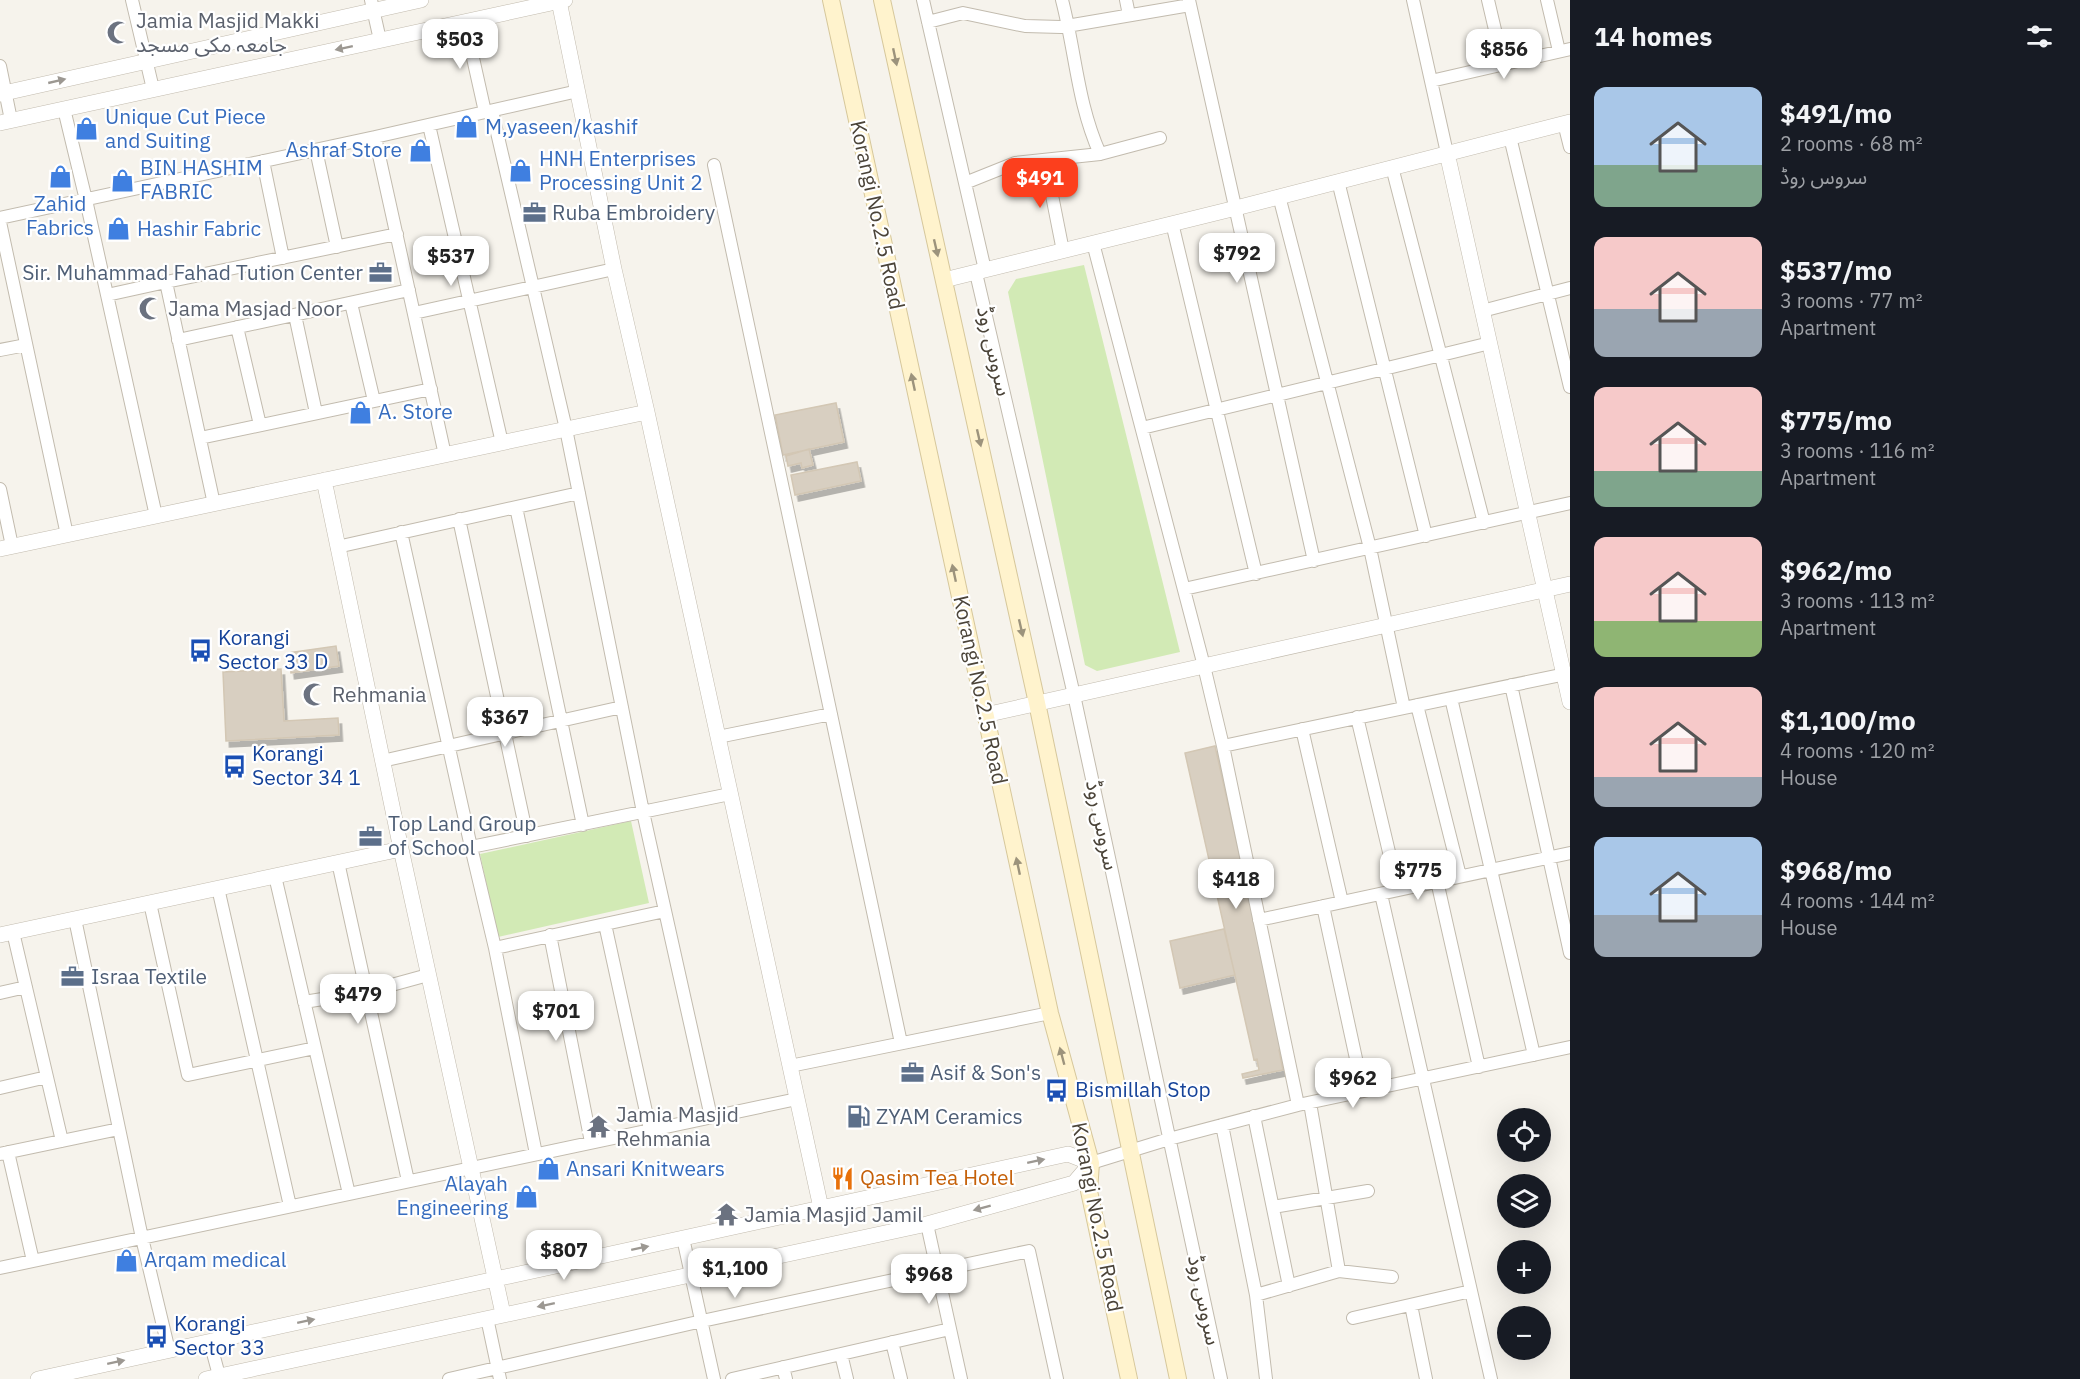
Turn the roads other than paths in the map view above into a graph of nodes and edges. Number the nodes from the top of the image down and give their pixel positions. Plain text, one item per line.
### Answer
1 (132, 0) edge
2 (420, 0) edge
3 (831, 0) edge
4 (882, 0) edge
5 (923, 0) edge
6 (1062, 0) edge
7 (1126, 0) edge
8 (1413, 0) edge
9 (1488, 0) edge
10 (1547, 0) edge
11 (562, 1) edge
12 (1189, 3) edge
13 (372, 5) edge
14 (1129, 15) junction
15 (928, 21) junction
16 (465, 22) junction
17 (1069, 26) junction
18 (380, 40) junction
19 (1564, 50) edge
20 (146, 62) junction
21 (1503, 64) junction
22 (0, 66) edge
23 (1431, 81) junction
24 (153, 90) junction
25 (578, 91) junction
26 (3, 94) edge
27 (64, 109) junction
28 (488, 112) junction
29 (5, 121) edge
30 (1567, 122) edge
31 (429, 125) junction
32 (375, 137) junction
33 (1510, 137) junction
34 (1160, 138) dead end
35 (1570, 147) edge
36 (316, 150) junction
37 (1447, 153) junction
38 (1100, 154) junction
39 (1045, 160) junction
40 (262, 162) junction
41 (714, 165) dead end
42 (1392, 167) junction
43 (1338, 181) junction
44 (965, 183) junction
45 (1279, 196) junction
46 (86, 200) junction
47 (1236, 208) junction
48 (0, 218) edge
49 (0, 222) edge
50 (1172, 223) junction
51 (397, 234) junction
52 (1093, 243) junction
53 (338, 247) junction
54 (1064, 251) junction
55 (283, 258) junction
56 (614, 269) junction
57 (980, 272) junction
58 (944, 280) junction
59 (166, 282) junction
60 (533, 287) junction
61 (1570, 288) edge
62 (409, 290) junction
63 (1547, 293) junction
64 (107, 295) junction
65 (469, 302) junction
66 (351, 303) junction
67 (1482, 310) junction
68 (414, 313) junction
69 (295, 315) junction
70 (237, 327) junction
71 (178, 340) junction
72 (1490, 343) junction
73 (26, 345) junction
74 (0, 350) edge
75 (1441, 355) junction
76 (1384, 369) junction
77 (1327, 383) junction
78 (1570, 387) edge
79 (431, 389) junction
80 (1277, 395) junction
81 (374, 401) junction
82 (1217, 410) junction
83 (647, 412) junction
84 (316, 414) junction
85 (260, 425) junction
86 (1142, 428) junction
87 (566, 429) junction
88 (200, 438) junction
89 (502, 443) junction
90 (446, 454) junction
91 (324, 480) junction
92 (0, 489) edge
93 (579, 493) junction
94 (1570, 503) edge
95 (214, 504) junction
96 (516, 507) junction
97 (1528, 513) junction
98 (156, 516) junction
99 (459, 519) junction
100 (1484, 523) junction
101 (401, 532) junction
102 (67, 535) junction
103 (1426, 536) junction
104 (337, 547) junction
105 (6, 548) edge
106 (1370, 548) junction
107 (1314, 561) junction
108 (1256, 574) junction
109 (1570, 584) edge
110 (1184, 590) junction
111 (1545, 590) junction
112 (1386, 626) junction
113 (1204, 666) junction
114 (1567, 673) edge
115 (1511, 685) junction
116 (1074, 695) junction
117 (1451, 698) junction
118 (1570, 702) edge
119 (1037, 703) junction
120 (1417, 705) junction
121 (622, 706) junction
122 (1404, 708) junction
123 (831, 714) junction
124 (985, 715) junction
125 (1357, 717) junction
126 (561, 720) junction
127 (1302, 729) junction
128 (505, 733) junction
129 (718, 737) junction
130 (448, 746) junction
131 (1223, 746) junction
132 (382, 761) junction
133 (730, 794) junction
134 (643, 812) junction
135 (583, 825) junction
136 (527, 836) junction
137 (471, 847) junction
138 (401, 849) junction
139 (1570, 854) edge
140 (1550, 859) junction
141 (338, 862) junction
142 (1491, 870) junction
143 (274, 876) junction
144 (1460, 876) junction
145 (1437, 881) junction
146 (218, 888) junction
147 (1398, 890) junction
148 (1381, 894) junction
149 (1342, 902) junction
150 (150, 903) junction
151 (1323, 906) junction
152 (665, 911) junction
153 (75, 919) junction
154 (1259, 920) junction
155 (605, 924) junction
156 (7, 934) edge
157 (550, 935) junction
158 (495, 948) junction
159 (1570, 953) edge
160 (428, 975) junction
161 (26, 987) junction
162 (366, 992) junction
163 (0, 993) edge
164 (304, 1002) junction
165 (1050, 1013) junction
166 (901, 1043) junction
167 (1570, 1047) edge
168 (315, 1048) junction
169 (1534, 1055) junction
170 (257, 1060) junction
171 (790, 1065) junction
172 (1479, 1067) junction
173 (47, 1077) junction
174 (1422, 1079) junction
175 (0, 1088) edge
176 (1363, 1091) junction
177 (797, 1099) junction
178 (1304, 1104) junction
179 (1254, 1116) junction
180 (711, 1117) junction
181 (1222, 1125) junction
182 (119, 1129) junction
183 (650, 1130) junction
184 (1169, 1139) junction
185 (62, 1141) junction
186 (591, 1142) junction
187 (1132, 1152) junction
188 (4, 1153) edge
189 (536, 1154) junction
190 (1091, 1163) junction
191 (470, 1168) junction
192 (408, 1181) junction
193 (1368, 1191) dead end
194 (349, 1194) junction
195 (1326, 1196) junction
196 (290, 1206) junction
197 (1273, 1207) junction
198 (821, 1208) junction
199 (927, 1224) junction
200 (142, 1238) junction
201 (683, 1238) junction
202 (33, 1261) junction
203 (0, 1268) edge
204 (937, 1271) junction
205 (1339, 1271) junction
206 (692, 1274) junction
207 (1392, 1277) dead end
208 (495, 1280) junction
209 (1289, 1286) junction
210 (1471, 1291) junction
211 (1256, 1295) junction
212 (1411, 1305) junction
213 (503, 1314) junction
214 (487, 1318) junction
215 (1353, 1318) dead end
216 (702, 1321) junction
217 (950, 1329) junction
218 (210, 1342) junction
219 (892, 1342) junction
220 (169, 1351) junction
221 (841, 1354) junction
222 (499, 1373) edge
223 (785, 1373) edge
224 (215, 1378) edge
225 (38, 1379) edge
226 (449, 1379) edge
227 (714, 1379) edge
228 (732, 1379) edge
229 (847, 1379) edge
230 (901, 1379) edge
231 (962, 1379) edge
232 (1057, 1379) edge
233 (1129, 1379) edge
234 (1178, 1379) edge
235 (1221, 1379) edge
236 (1266, 1379) edge
237 (1426, 1379) edge
238 (1491, 1379) edge

1 - 20 street
2 - 13 street
124 -> 3 main road, Korangi No.2.5 Road
4 -> 58 main road
5 - 15 street, سروس روڈ
6 - 17 street
7 - 14 street
8 - 23 street
9 - 21 street
10 - 19 street
11 - 16 street
11 - 25 street
12 - 14 street
12 - 47 street
13 - 18 street
13 - 20 street
14 - 17 street
15 - 17 street
15 - 44 street, سروس روڈ
16 - 18 street
16 - 28 street
17 - 38 street
18 -> 24 street
19 - 21 street
20 - 24 street
26 -> 20 street
21 - 23 street
22 - 26 street
23 - 37 street
24 - 27 street
25 - 28 street
25 - 56 street
26 - 29 street
27 - 29 street
27 - 46 street
28 - 31 street
28 - 60 street
30 - 33 street
30 - 35 street
31 - 32 street
31 - 65 street
32 - 36 street
32 - 51 street
33 - 37 street
33 - 63 street
34 - 38 street
36 - 40 street
36 - 53 street
37 - 42 street
37 - 67 street
38 - 39 street
39 - 44 street
39 - 54 street
40 - 46 street
40 - 55 street
41 - 123 street
42 - 43 street
42 - 75 street
43 - 45 street
43 - 76 street
44 - 57 street, سروس روڈ
45 - 47 street
45 - 77 street
46 - 48 street
46 - 64 street
47 - 50 street
47 - 80 street
49 - 73 street
50 - 52 street
50 - 82 street
51 - 53 street
51 - 62 street
52 - 54 street
52 - 86 street
53 - 55 street
54 - 57 street
55 - 59 street
56 - 60 street
56 - 83 street
57 - 58 street
57 - 116 street, سروس روڈ
58 -> 119 main road
59 - 64 street
59 - 71 street
60 - 65 street
60 - 87 street
61 - 63 street
62 - 66 street
62 - 68 street
63 - 67 street
63 - 78 street
64 - 98 street
65 - 68 street
65 - 89 street
66 - 69 street
66 - 81 street
67 - 72 street
68 - 79 street
69 - 70 street
69 - 84 street
70 - 71 street
70 - 85 street
71 - 88 street
72 - 75 street
72 - 97 street
73 - 74 street
73 - 102 street
75 - 76 street
75 - 100 street
76 - 77 street
76 - 103 street
77 - 80 street
77 - 106 street
79 - 81 street
79 - 90 street
80 - 82 street
80 - 107 street
81 - 84 street
82 - 86 street
82 - 108 street
83 - 87 street
83 - 129 street
84 - 85 street
85 - 88 street
86 - 110 street
87 - 89 street
87 - 93 street
88 - 95 street
89 - 90 street
90 - 91 street
91 - 95 street
91 - 104 street
92 - 105 street
93 - 96 street
93 - 121 street
94 - 97 street
95 - 98 street
96 - 99 street
96 - 126 street
97 - 100 street
97 - 111 street
98 - 102 street
99 - 101 street
99 - 128 street
100 - 103 street
101 - 104 street
101 - 130 street
102 - 105 street
103 - 106 street
104 - 132 street
106 - 107 street
106 - 112 street
107 - 108 street
108 - 110 street
109 - 111 street
110 - 113 street
111 - 112 street
111 - 114 street
112 - 113 street
112 - 122 street
113 - 116 street
113 - 131 street
114 - 115 street
114 - 118 street
115 - 117 street
115 - 140 street
116 - 119 street
116 - 184 street, سروس روڈ
117 - 120 street
117 - 142 street
119 - 124 street
119 - 187 main road
120 - 122 street
120 - 144 street
121 - 126 street
121 - 134 street
122 - 125 street
123 - 129 street
123 - 166 street
165 -> 124 main road, Korangi No.2.5 Road
125 - 127 street
125 - 147 street
126 - 128 street
126 - 135 street
127 - 131 street
127 - 149 street
128 - 130 street
128 - 136 street
129 - 133 street
130 - 132 street
130 - 137 street
131 - 154 street
132 - 138 street
133 - 134 street
133 - 171 street
134 - 135 street
134 - 152 street
135 - 136 street
136 - 137 street
137 - 158 street
138 - 141 street
138 - 160 street
139 - 140 street
140 - 142 street
140 - 159 street
141 - 143 street
141 - 162 street
142 - 144 street
142 - 169 street
143 - 146 street
143 - 164 street
144 - 145 street
145 - 147 street
145 - 172 street
146 - 150 street
146 - 170 street
147 - 148 street
148 - 149 street
148 - 174 street
149 - 151 street
150 - 153 street
150 - 170 street
151 - 154 street
151 - 176 street
152 - 155 street
152 - 180 street
153 - 156 street
153 - 182 street
154 - 178 street
155 - 157 street
155 - 183 street
156 - 161 street
157 - 158 street
157 - 186 street
158 - 189 street
160 - 162 street
160 - 191 street
161 - 163 street
161 - 173 street
162 - 164 street
162 - 192 street
164 - 168 street
165 - 166 street
190 -> 165 main road, Korangi No.2.5 Road
166 - 171 street
167 - 169 street
168 - 170 street
168 - 194 street
169 - 172 street
170 - 196 street
171 - 177 street
172 - 174 street
173 - 175 street
173 - 185 street
174 - 176 street
174 - 210 street
176 - 178 street
177 - 180 street
177 - 198 street
178 - 179 street
178 - 195 street
179 - 181 street
179 - 197 street
180 - 183 street
181 - 184 street
181 - 211 street
182 - 185 street
182 - 200 street
183 - 186 street
184 - 187 street
184 - 235 street, سروس روڈ
185 - 188 street
186 - 189 street
187 - 190 street
187 - 234 main road
188 - 202 street
189 - 191 street
198 -> 190 street
190 -> 199 street
190 - 233 main road, Korangi No.2.5 Road
191 - 192 street
191 - 208 street
192 - 194 street
193 - 195 street
194 - 196 street
195 - 197 street
195 - 205 street
196 - 200 street
197 - 209 street
198 - 201 street
199 - 204 street
199 - 206 street
200 - 202 street
200 - 220 street
201 - 206 street
208 -> 201 street
202 - 203 street
204 - 216 street
204 - 217 street
204 - 232 street
205 - 207 street
205 - 209 street
206 -> 213 street
206 - 216 street
208 - 213 street
218 -> 208 street
209 - 211 street
210 - 212 street
210 - 238 street
211 - 236 street
212 - 215 street
212 - 237 street
213 - 214 street
214 - 222 street
214 - 224 street
216 - 222 street
216 - 227 street
217 - 219 street
217 - 231 street
218 - 220 street
218 - 224 street
219 - 221 street
219 - 230 street
225 -> 220 street
221 - 223 street
221 - 229 street
222 - 226 street
223 - 228 street

